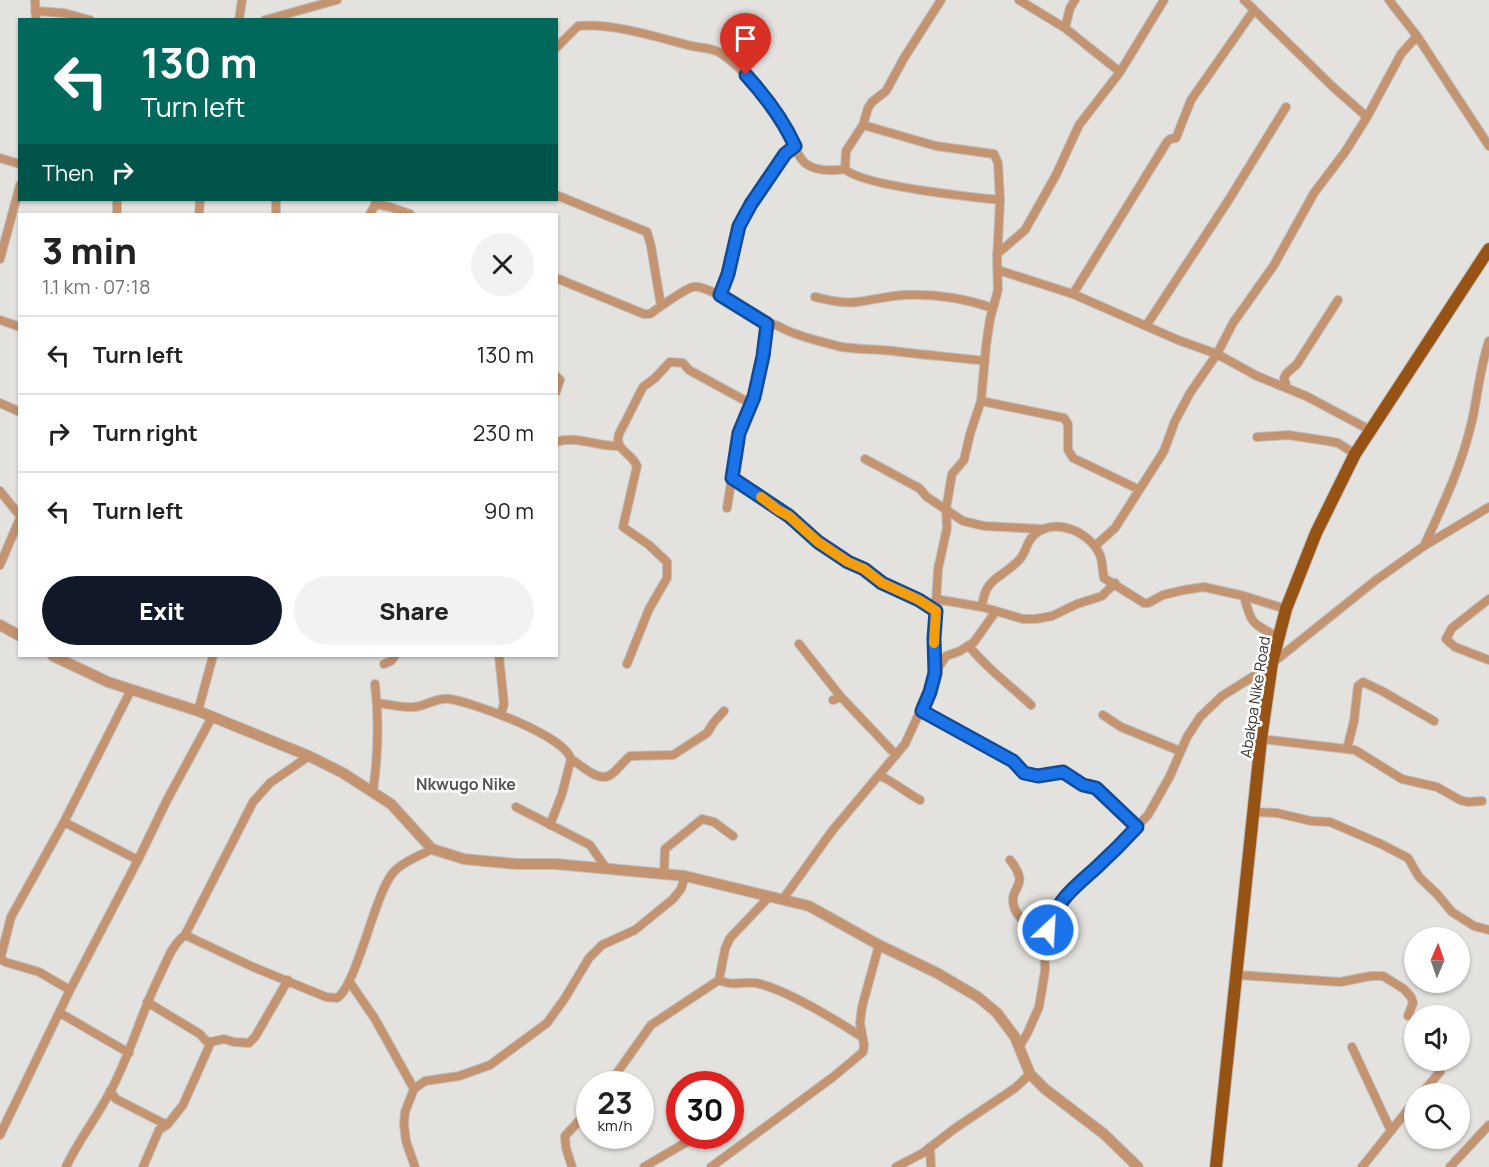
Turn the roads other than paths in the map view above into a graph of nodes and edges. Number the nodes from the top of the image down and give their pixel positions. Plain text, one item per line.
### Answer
1 (35, 0) edge
2 (242, 0) edge
3 (337, 0) edge
4 (941, 0) edge
5 (1019, 0) edge
6 (1075, 0) edge
7 (1164, 0) edge
8 (1244, 0) edge
9 (1389, 0) edge
10 (1254, 10) junction
11 (35, 15) edge
12 (83, 18) edge
13 (239, 18) edge
14 (272, 18) edge
15 (1065, 28) junction
16 (1418, 36) junction
17 (558, 46) edge
18 (1120, 72) junction
19 (1286, 107) dead end
20 (1367, 117) junction
21 (864, 125) junction
22 (795, 146) junction
23 (1489, 146) edge
24 (0, 158) edge
25 (18, 163) edge
26 (845, 169) junction
27 (18, 192) edge
28 (558, 196) edge
29 (1000, 200) junction
30 (376, 202) edge
31 (407, 213) edge
32 (997, 254) junction
33 (1488, 255) edge
34 (0, 259) edge
35 (998, 270) junction
36 (558, 279) edge
37 (1073, 294) junction
38 (720, 295) junction
39 (815, 297) dead end
40 (1338, 300) dead end
41 (661, 306) junction
42 (992, 308) junction
43 (0, 320) edge
44 (767, 324) junction
45 (18, 326) edge
46 (1146, 326) junction
47 (1489, 341) edge
48 (1217, 354) junction
49 (985, 361) junction
50 (1287, 388) junction
51 (752, 399) junction
52 (981, 401) junction
53 (0, 403) edge
54 (18, 411) edge
55 (1370, 430) junction
56 (1257, 437) dead end
57 (558, 441) edge
58 (619, 446) junction
59 (1355, 454) junction
60 (865, 459) dead end
61 (732, 478) junction
62 (1138, 489) junction
63 (0, 491) edge
64 (727, 508) dead end
65 (1489, 508) edge
66 (945, 510) junction
67 (18, 514) edge
68 (18, 522) edge
69 (1042, 529) junction
70 (1095, 546) junction
71 (1424, 546) junction
72 (0, 565) edge
73 (1115, 584) junction
74 (1244, 596) junction
75 (936, 598) junction
76 (1489, 599) edge
77 (982, 607) junction
78 (1286, 609) junction
79 (936, 611) junction
80 (996, 611) junction
81 (1, 627) edge
82 (18, 635) edge
83 (1279, 637) junction
84 (799, 644) dead end
85 (969, 646) junction
86 (55, 657) edge
87 (213, 657) edge
88 (394, 657) edge
89 (499, 657) edge
90 (1489, 660) edge
91 (1272, 663) junction
92 (384, 664) dead end
93 (627, 664) dead end
94 (935, 673) junction
95 (375, 684) dead end
96 (131, 690) junction
97 (377, 703) junction
98 (1031, 705) dead end
99 (198, 711) junction
100 (724, 711) dead end
101 (922, 711) junction
102 (501, 714) junction
103 (1103, 716) dead end
104 (212, 717) junction
105 (1434, 721) dead end
106 (1261, 739) junction
107 (1347, 749) junction
108 (1180, 752) junction
109 (896, 755) junction
110 (309, 756) junction
111 (572, 759) junction
112 (879, 775) junction
113 (373, 791) junction
114 (920, 800) dead end
115 (1482, 801) dead end
116 (516, 807) dead end
117 (1254, 812) junction
118 (64, 822) junction
119 (550, 825) junction
120 (1137, 827) junction
121 (733, 836) dead end
122 (432, 849) junction
123 (138, 860) junction
124 (1010, 860) dead end
125 (606, 868) junction
126 (664, 874) junction
127 (686, 876) junction
128 (769, 897) junction
129 (783, 899) junction
130 (1489, 930) edge
131 (185, 935) junction
132 (1045, 936) junction
133 (879, 945) junction
134 (1, 959) edge
135 (1238, 975) junction
136 (288, 980) junction
137 (719, 980) junction
138 (349, 981) junction
139 (70, 990) junction
140 (147, 1002) junction
141 (1412, 1005) edge
142 (60, 1013) junction
143 (862, 1037) junction
144 (211, 1042) junction
145 (1019, 1047) junction
146 (1352, 1047) dead end
147 (129, 1053) junction
148 (618, 1071) edge
149 (1440, 1072) dead end
150 (1030, 1074) junction
151 (1430, 1083) edge
152 (414, 1089) junction
153 (110, 1091) junction
154 (1404, 1115) edge
155 (168, 1124) junction
156 (576, 1124) edge
157 (1489, 1125) edge
158 (1391, 1131) junction
159 (0, 1135) edge
160 (930, 1147) junction
161 (675, 1149) edge
162 (66, 1167) edge
163 (143, 1167) edge
164 (415, 1167) edge
165 (572, 1167) edge
166 (644, 1167) edge
167 (711, 1167) edge
168 (896, 1167) edge
169 (931, 1167) edge
170 (1138, 1167) edge
171 (1216, 1167) edge
172 (1362, 1167) edge
173 (1450, 1167) edge

1 - 11 street
2 - 13 street
3 - 14 street
4 - 21 street
5 - 15 street
6 - 15 street
7 - 18 street
8 - 10 street
9 - 16 street
10 - 20 street
10 - 37 street
11 - 12 street
15 - 18 street
16 - 20 street
16 - 23 street
17 - 22 street
18 - 32 street
19 - 46 street
20 - 48 street
21 - 26 street
21 - 29 street
22 - 26 street
22 - 38 street
24 - 25 street
26 - 29 street
27 - 34 street
28 - 41 street
29 - 32 street
30 - 31 street
32 - 35 street
33 - 55 main road, Abakpa Nike Road
35 - 37 street
35 - 42 street
36 - 41 street
37 - 46 street
38 - 41 street
38 - 44 street
39 - 42 street
40 - 50 street
42 - 49 street
43 - 45 street
44 - 49 street
44 - 51 street
46 - 48 street
47 - 71 street
48 - 50 street
48 - 62 street
49 - 52 street
50 - 55 street
51 - 58 street
51 - 61 street
52 - 62 street
52 - 66 street
53 - 54 street
55 - 59 main road, Abakpa Nike Road
56 - 59 street
57 - 58 street
58 - 93 street
59 - 78 main road, Abakpa Nike Road
60 - 66 street
61 - 64 street
61 - 79 street
62 - 70 street
63 - 67 street
65 - 71 street
66 - 69 street
66 - 75 street
68 - 72 street
69 - 70 street
69 - 77 street
70 - 73 street
71 - 91 street
73 - 74 street
73 - 80 street
74 - 78 street
74 - 83 street
75 - 77 street
75 - 79 street
76 - 90 street
77 - 80 street
78 - 83 main road, Abakpa Nike Road
79 - 94 street
80 - 85 street
81 - 82 street
83 - 91 main road, Abakpa Nike Road
84 - 109 street
85 - 94 street
85 - 98 street
86 - 96 street
87 - 99 street
88 - 92 street
89 - 102 street
91 - 106 main road, Abakpa Nike Road
91 - 108 street
94 - 101 street
95 - 97 street
96 - 99 street
96 - 118 street
97 - 102 street
97 - 113 street
99 - 104 street
100 - 111 street
101 - 109 street
101 - 120 street
102 - 111 street
103 - 108 street
104 - 110 street
104 - 123 street
105 - 107 street
106 - 107 street
106 - 117 main road, Abakpa Nike Road
107 - 115 street
108 - 120 street
109 - 112 street
110 - 113 street
110 - 131 street
111 - 119 street
112 - 114 street
112 - 129 street
113 - 122 street
116 - 119 street
117 - 130 street
117 - 135 main road, Abakpa Nike Road
118 - 123 street
118 - 134 street
119 - 125 street
120 - 132 street
121 - 126 street
122 - 125 street
122 - 138 street
123 - 139 street
124 - 132 street
125 - 126 street
126 - 127 street
127 - 128 street
127 - 152 street
128 - 129 street
128 - 137 street
129 - 133 street
131 - 136 street
131 - 140 street
132 - 145 street
133 - 143 street
133 - 145 street
134 - 139 street
135 - 141 street
135 - 171 main road, Abakpa Nike Road
136 - 138 street
136 - 144 street
137 - 143 street
137 - 148 street
138 - 152 street
139 - 142 street
140 - 144 street
140 - 147 street
142 - 147 street
142 - 159 street
143 - 167 street
144 - 155 street
145 - 150 street
146 - 158 street
147 - 153 street
149 - 151 street
150 - 160 street
150 - 170 street
152 - 164 street
153 - 155 street
153 - 162 street
154 - 158 street
155 - 163 street
156 - 165 street
157 - 173 street
158 - 172 street
160 - 168 street
160 - 169 street
161 - 166 street

